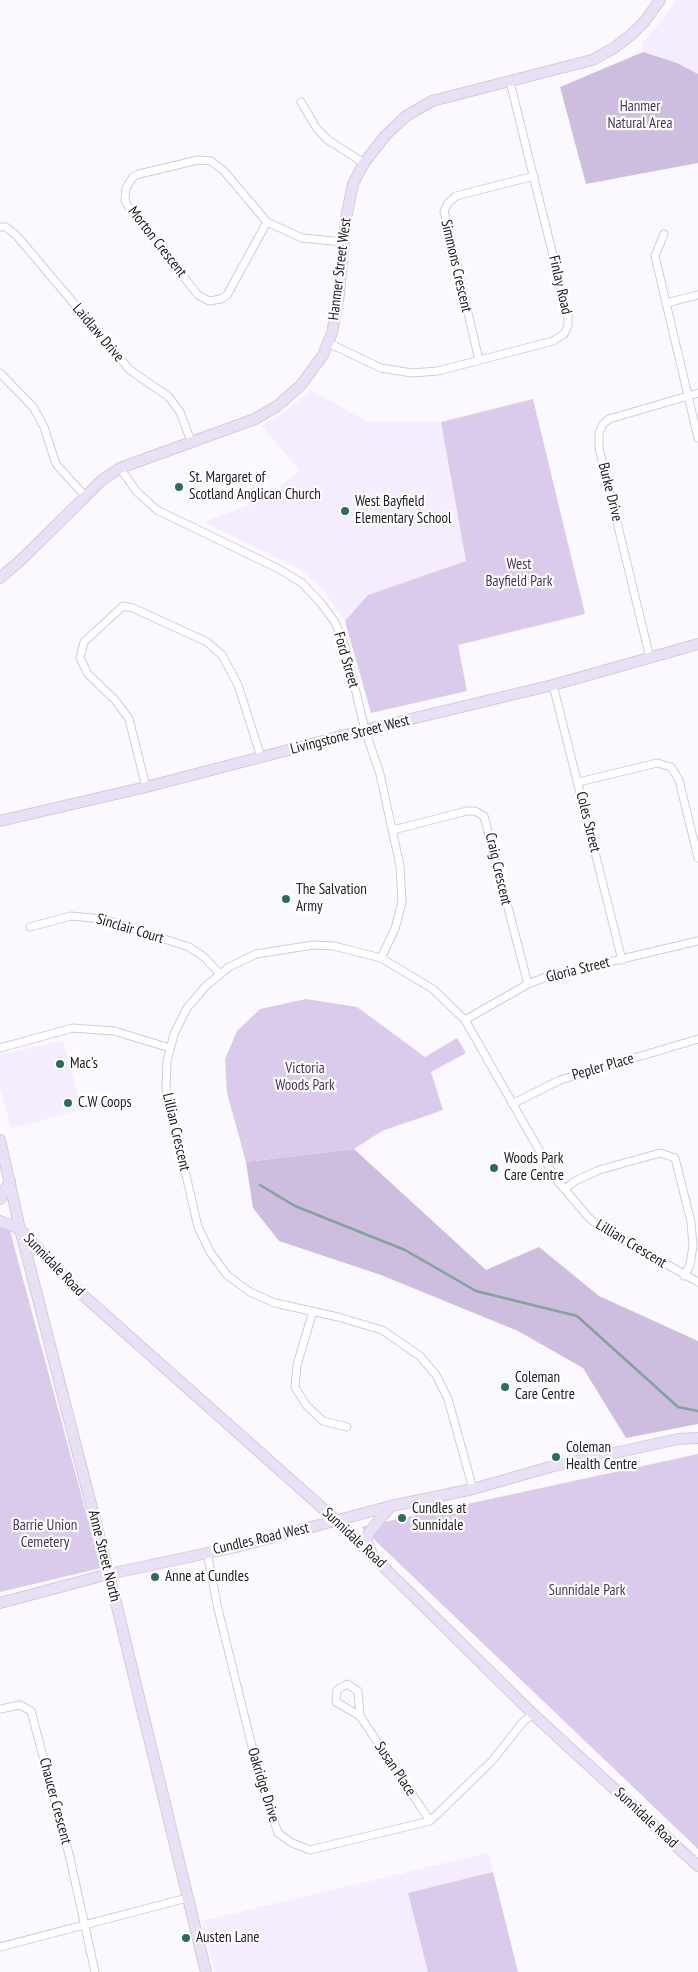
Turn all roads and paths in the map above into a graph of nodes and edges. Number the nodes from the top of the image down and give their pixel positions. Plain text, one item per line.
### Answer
1 (660, 0) edge
2 (510, 82) junction
3 (301, 102) dead end
4 (364, 163) junction
5 (534, 176) junction
6 (267, 222) junction
7 (0, 227) edge
8 (664, 234) dead end
9 (343, 242) junction
10 (698, 295) edge
11 (666, 303) junction
12 (328, 343) junction
13 (479, 360) junction
14 (0, 373) edge
15 (698, 393) edge
16 (688, 395) junction
17 (698, 438) edge
18 (191, 440) junction
19 (120, 468) junction
20 (85, 496) junction
21 (0, 578) edge
22 (698, 644) edge
23 (650, 658) junction
24 (553, 685) junction
25 (365, 730) junction
26 (261, 757) junction
27 (578, 782) junction
28 (146, 787) junction
29 (0, 821) edge
30 (393, 830) junction
31 (698, 858) edge
32 (30, 927) dead end
33 (698, 941) edge
34 (381, 958) junction
35 (622, 960) junction
36 (220, 974) junction
37 (528, 984) junction
38 (465, 1020) junction
39 (698, 1040) edge
40 (0, 1048) edge
41 (170, 1048) junction
42 (512, 1104) junction
43 (0, 1140) edge
44 (10, 1181) junction
45 (566, 1189) junction
46 (0, 1199) edge
47 (0, 1221) edge
48 (20, 1229) junction
49 (684, 1276) junction
50 (698, 1282) edge
51 (313, 1311) junction
52 (347, 1427) dead end
53 (698, 1438) edge
54 (473, 1489) junction
55 (391, 1506) junction
56 (337, 1521) junction
57 (207, 1552) junction
58 (371, 1553) junction
59 (109, 1574) junction
60 (0, 1603) edge
61 (0, 1709) edge
62 (533, 1714) junction
63 (360, 1716) junction
64 (430, 1821) junction
65 (698, 1866) edge
66 (187, 1898) junction
67 (84, 1924) junction
68 (0, 1947) edge
69 (95, 1972) edge
70 (206, 1972) edge

1 - 2 street, Hanmer Street West
2 - 4 street, Hanmer Street West
2 - 5 street, Finlay Road
3 - 4 street
4 - 9 street, Hanmer Street West
5 - 13 street, Finlay Road
5 - 13 street, Simmons Crescent
6 - 6 street, Morton Crescent
6 - 9 street, Morton Crescent
7 - 18 street, Laidlaw Drive
8 - 11 street
9 - 12 street, Hanmer Street West
10 - 11 street
11 - 16 street
12 - 13 street, Finlay Road
12 - 18 street, Hanmer Street West
14 - 20 street
15 - 16 street, Burke Drive
16 - 17 street
16 - 23 street, Burke Drive
18 - 19 street, Hanmer Street West
19 - 20 street, Hanmer Street West
19 - 25 street, Ford Street
20 - 21 street, Hanmer Street West
22 - 23 street, Livingstone Street West
23 - 24 street, Livingstone Street West
24 - 25 street, Livingstone Street West
24 - 27 street, Coles Street
25 - 26 street, Livingstone Street West
25 - 30 street, Ford Street
26 - 28 street, Livingstone Street West
26 - 28 street
27 - 31 street
27 - 35 street, Coles Street
28 - 29 street, Livingstone Street West
30 - 34 street, Ford Street
30 - 37 street, Craig Crescent
32 - 36 street, Sinclair Court
33 - 35 street, Gloria Street
34 - 36 street, Lillian Crescent
34 - 38 street, Lillian Crescent
35 - 37 street, Gloria Street
36 - 41 street, Lillian Crescent
37 - 38 street, Gloria Street
38 - 42 street, Lillian Crescent
39 - 42 street, Pepler Place
40 - 41 street
41 - 51 street, Lillian Crescent
42 - 45 street, Lillian Crescent
43 - 44 street, Anne Street North
44 - 46 street
44 - 48 street, Anne Street North
45 - 49 street, Lillian Crescent
45 - 49 street
47 - 48 street, Sunnidale Road
48 - 56 street, Sunnidale Road
48 - 59 street, Anne Street North
49 - 50 street, Lillian Crescent
51 - 52 street
51 - 54 street, Lillian Crescent
53 - 54 street, Cundles Road West
54 - 55 street, Cundles Road West
55 - 56 street, Cundles Road West
55 - 58 street
56 - 57 street, Cundles Road West
56 - 58 street, Sunnidale Road
57 - 59 street, Cundles Road West
57 - 64 street, Oakridge Drive
58 - 62 street, Sunnidale Road
59 - 60 street, Cundles Road West
59 - 66 street, Anne Street North
61 - 67 street, Chaucer Crescent
62 - 64 street
62 - 65 street, Sunnidale Road
63 - 63 street, Susan Place
63 - 64 street, Susan Place
66 - 67 street
66 - 70 street, Anne Street North
67 - 68 street
67 - 69 street, Chaucer Crescent

